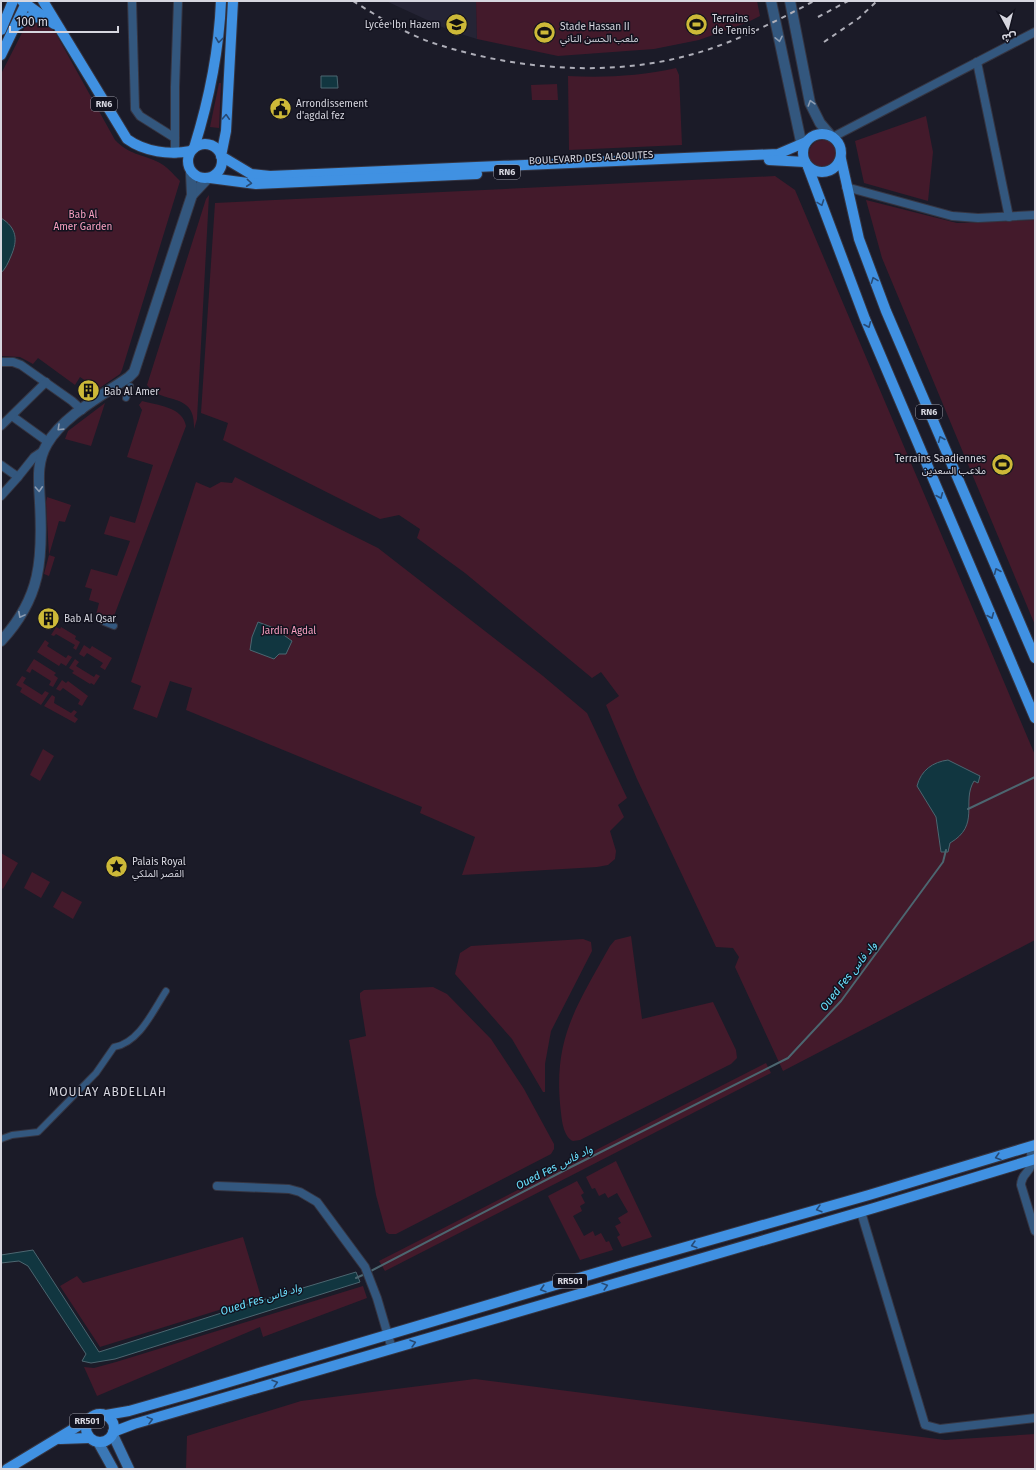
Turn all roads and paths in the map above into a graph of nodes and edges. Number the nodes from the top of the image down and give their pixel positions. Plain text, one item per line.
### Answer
1 (13, 1) edge
2 (43, 1) edge
3 (132, 1) edge
4 (178, 1) edge
5 (221, 1) edge
6 (233, 1) edge
7 (771, 1) edge
8 (790, 1) edge
9 (25, 2) edge
10 (52, 22) junction
11 (14, 27) junction
12 (1, 30) edge
13 (1035, 32) edge
14 (1, 55) edge
15 (977, 62) junction
16 (832, 136) junction
17 (175, 138) junction
18 (803, 146) junction
19 (192, 149) junction
20 (175, 154) junction
21 (221, 156) junction
22 (841, 159) junction
23 (806, 164) junction
24 (190, 170) junction
25 (208, 178) junction
26 (846, 187) junction
27 (192, 195) junction
28 (1035, 215) edge
29 (1009, 217) junction
30 (1, 362) edge
31 (46, 382) junction
32 (130, 386) dead end
33 (126, 398) dead end
34 (82, 410) junction
35 (12, 416) junction
36 (1, 426) edge
37 (46, 446) junction
38 (1, 465) edge
39 (18, 477) junction
40 (1, 496) edge
41 (104, 622) dead end
42 (114, 626) dead end
43 (1, 641) edge
44 (1035, 658) edge
45 (1035, 718) edge
46 (166, 991) dead end
47 (1, 1140) edge
48 (1033, 1146) edge
49 (1034, 1159) edge
50 (217, 1186) dead end
51 (869, 1195) junction
52 (835, 1205) junction
53 (874, 1208) junction
54 (860, 1212) junction
55 (841, 1217) junction
56 (1035, 1231) edge
57 (640, 1260) junction
58 (643, 1274) junction
59 (387, 1336) junction
60 (392, 1349) junction
61 (106, 1415) junction
62 (1035, 1418) edge
63 (88, 1420) junction
64 (113, 1434) junction
65 (56, 1440) junction
66 (94, 1440) junction
67 (7, 1469) edge
68 (113, 1469) edge
69 (129, 1469) edge

1 - 12 main road
2 - 10 main road, RN6
3 - 17 street
4 - 17 street
5 -> 19 main road
21 -> 6 main road
7 -> 18 street
16 -> 8 street
9 - 10 main road, RN6
9 - 11 main road, RN6
10 - 11 main road
10 - 20 main road, RN6
11 - 14 main road, RN6
13 - 15 street
15 - 16 street
15 - 29 street
16 - 18 main road, RN6
16 - 22 main road, RN6
17 - 20 street
18 - 21 main road, BOULEVARD DES ALAOUITES / RN6
18 - 23 main road, RN6
19 - 20 main road, RN6
19 - 21 main road, RN6
19 - 24 main road
20 - 24 main road, RN6
21 - 25 main road
22 - 23 main road, RN6
22 - 26 main road, RN6
25 -> 23 main road, BOULEVARD DES ALAOUITES / RN6
23 -> 45 main road, RN6
24 - 25 main road, RN6
24 - 27 street
25 - 27 street
26 - 29 street
44 -> 26 main road, RN6
27 - 34 street
28 - 29 street
30 - 31 street
31 - 34 street
31 - 35 street
32 - 33 street
34 -> 37 street
35 - 36 street
35 - 37 street
37 - 39 street
37 -> 43 street
38 - 39 street
39 - 40 street
41 - 42 street
46 - 47 street
48 - 49 street
48 -> 51 main road, RR501
49 - 53 main road, RR501
49 - 56 street
50 - 59 street
51 - 52 main road, RR501
51 - 53 street
52 - 55 main road
52 -> 57 main road, RR501
53 - 54 main road, RR501
54 - 55 main road, RR501
54 - 62 street
55 - 58 main road, RR501
57 - 58 street
57 -> 59 main road, RR501
60 -> 58 main road, RR501
59 - 60 street
59 - 61 main road, RR501
64 -> 60 main road, RR501
61 - 63 main road, RR501
61 - 64 main road, RR501
63 - 65 main road
63 - 66 main road, RR501
64 - 66 main road, RR501
64 - 69 main road, RR501
65 - 66 main road
65 - 67 main road
66 - 68 main road, RR501

